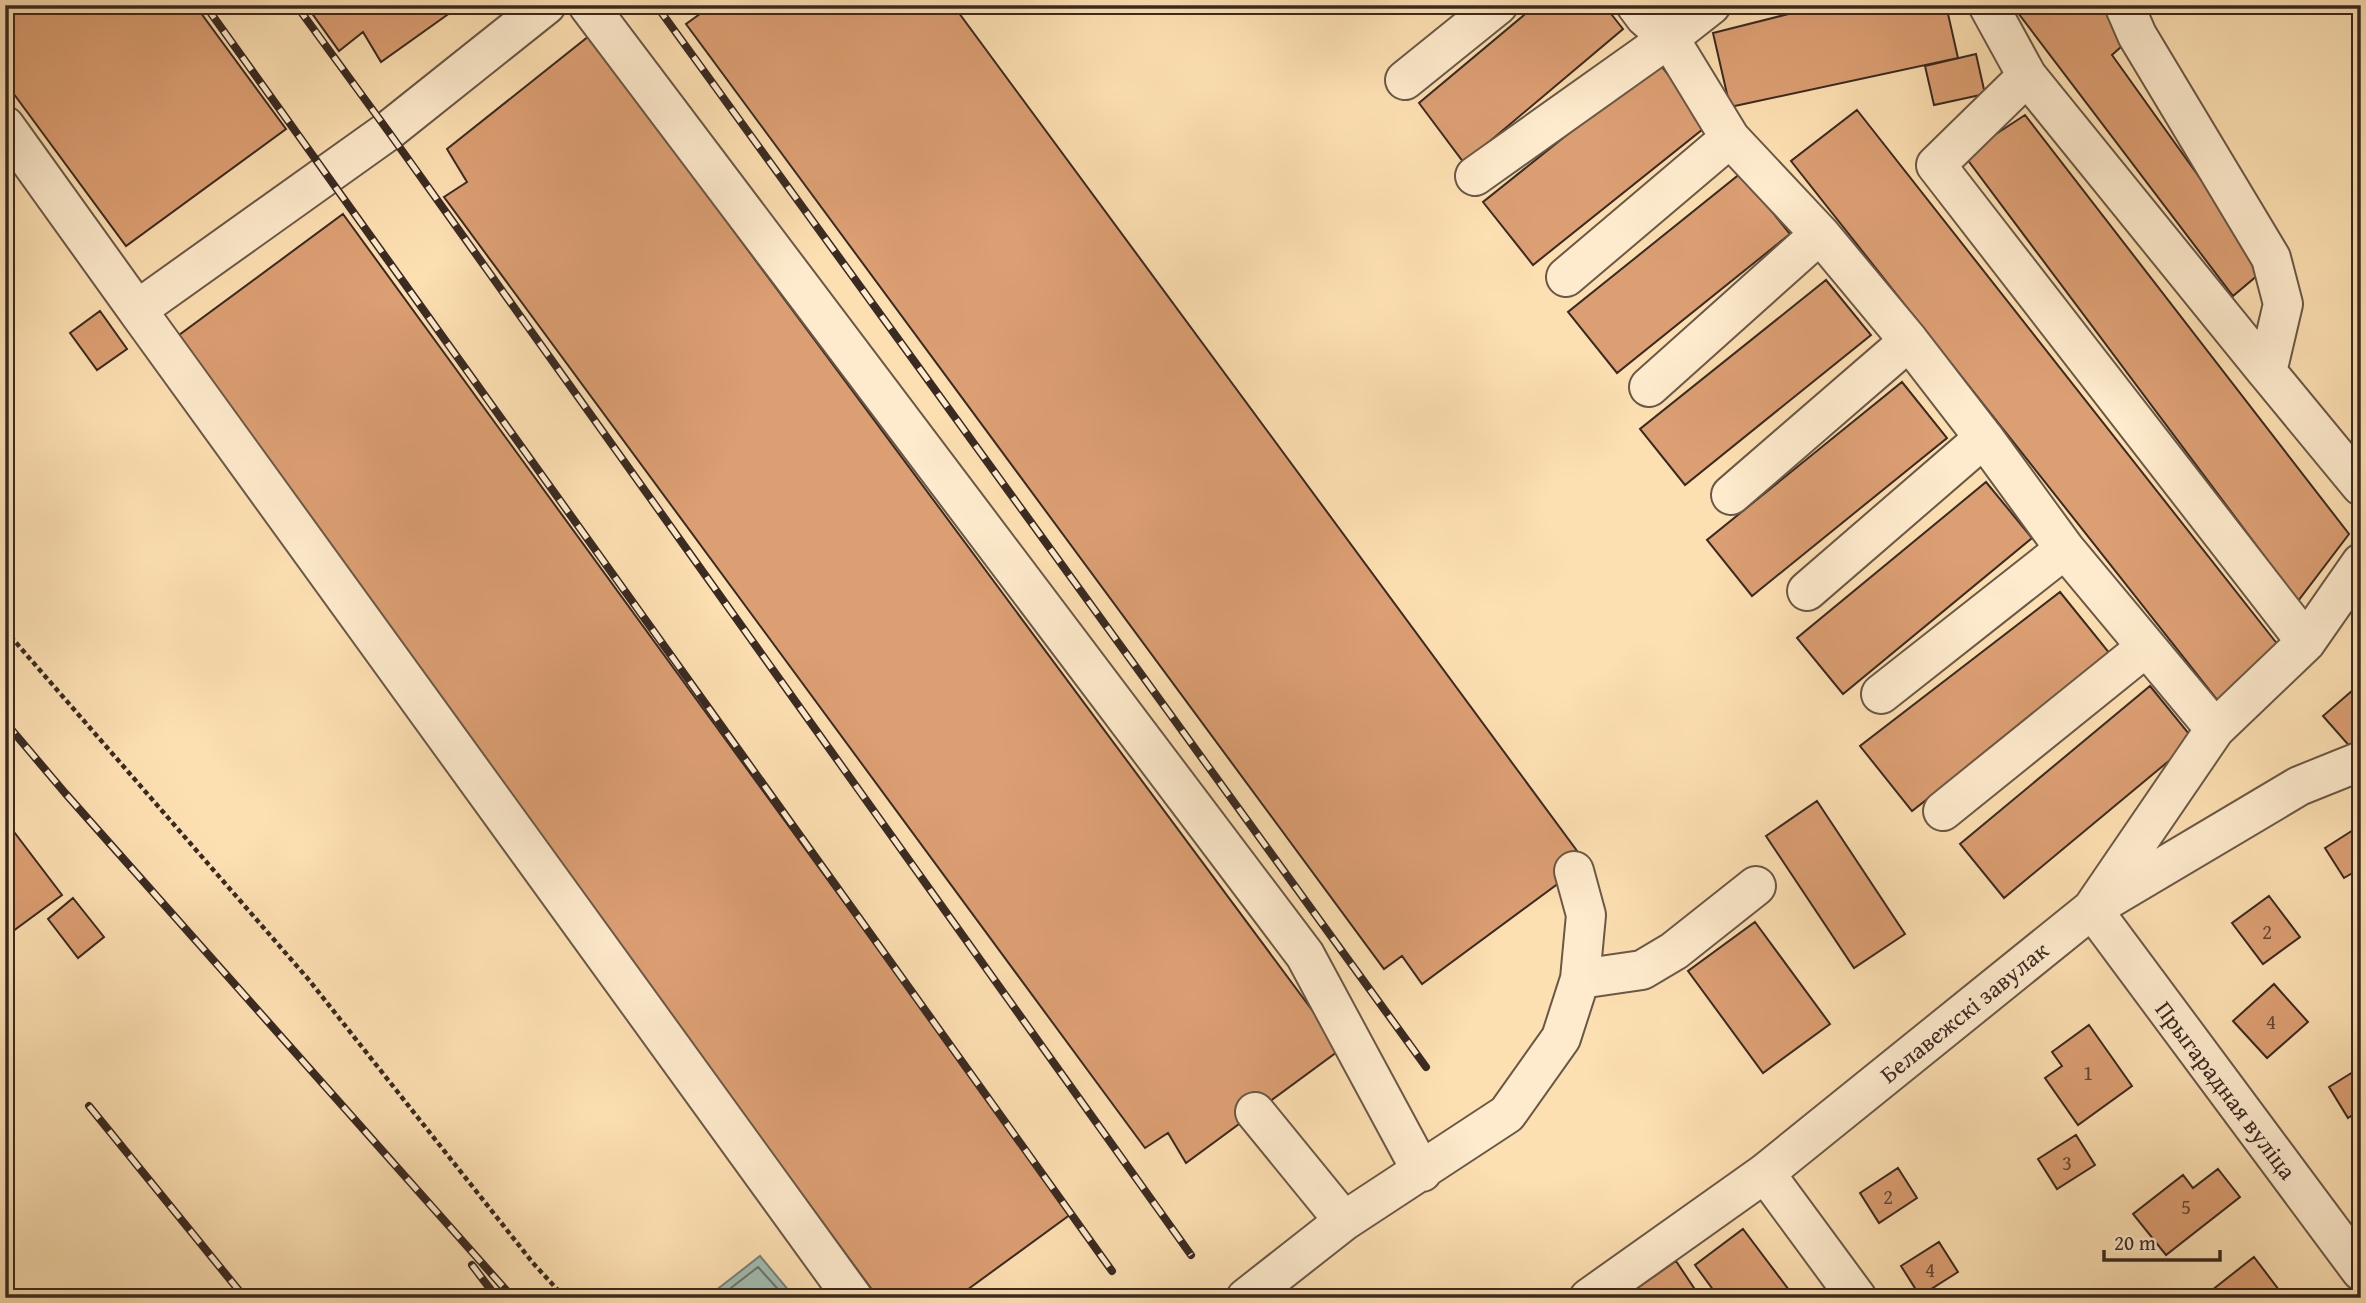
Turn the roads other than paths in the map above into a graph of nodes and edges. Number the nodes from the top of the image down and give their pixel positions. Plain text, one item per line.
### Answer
1 (546, 5) edge
2 (588, 5) edge
3 (1636, 5) edge
4 (1711, 5) edge
5 (1988, 5) edge
6 (2124, 5) edge
7 (1492, 7) edge
8 (1669, 38) junction
9 (2027, 76) junction
10 (1405, 80) dead end
11 (5, 126) edge
12 (1730, 138) junction
13 (1475, 176) dead end
14 (1820, 234) junction
15 (1566, 277) dead end
16 (137, 310) junction
17 (1909, 341) junction
18 (2267, 372) junction
19 (1648, 387) dead end
20 (1984, 438) junction
21 (2361, 486) edge
22 (1731, 495) dead end
23 (2065, 549) junction
24 (2361, 563) edge
25 (1807, 591) dead end
26 (2306, 642) junction
27 (2145, 648) junction
28 (1881, 694) dead end
29 (2215, 729) junction
30 (2361, 761) edge
31 (1943, 811) dead end
32 (1574, 872) dead end
33 (1756, 886) dead end
34 (2092, 909) junction
35 (1580, 979) junction
36 (1255, 1112) dead end
37 (1422, 1172) junction
38 (1765, 1173) junction
39 (1344, 1221) junction
40 (2361, 1271) edge
41 (853, 1298) edge
42 (1246, 1298) edge
43 (1589, 1298) edge
44 (1857, 1298) edge

1 - 16 street
2 - 37 street
3 - 8 street
4 - 8 street
5 - 9 street
6 - 18 street
7 - 10 street
8 - 12 street
8 - 13 street
9 - 18 street
9 - 26 street
11 - 16 street
12 - 14 street
12 - 15 street
14 - 17 street
14 - 19 street
16 - 41 street
17 - 20 street
17 - 22 street
18 - 21 street
20 - 23 street
20 - 25 street
23 - 27 street
23 - 28 street
24 - 26 street
26 - 29 street
27 - 29 street
27 - 31 street
29 - 34 street
30 - 34 street, Белавежскі завулак
32 - 35 street
33 - 35 street
34 - 38 street, Белавежскі завулак
34 - 40 street, Прыгарадная вуліца
35 - 37 street
36 - 39 street
37 - 39 street
38 - 43 street, Белавежскі завулак
38 - 44 street
39 - 42 street

